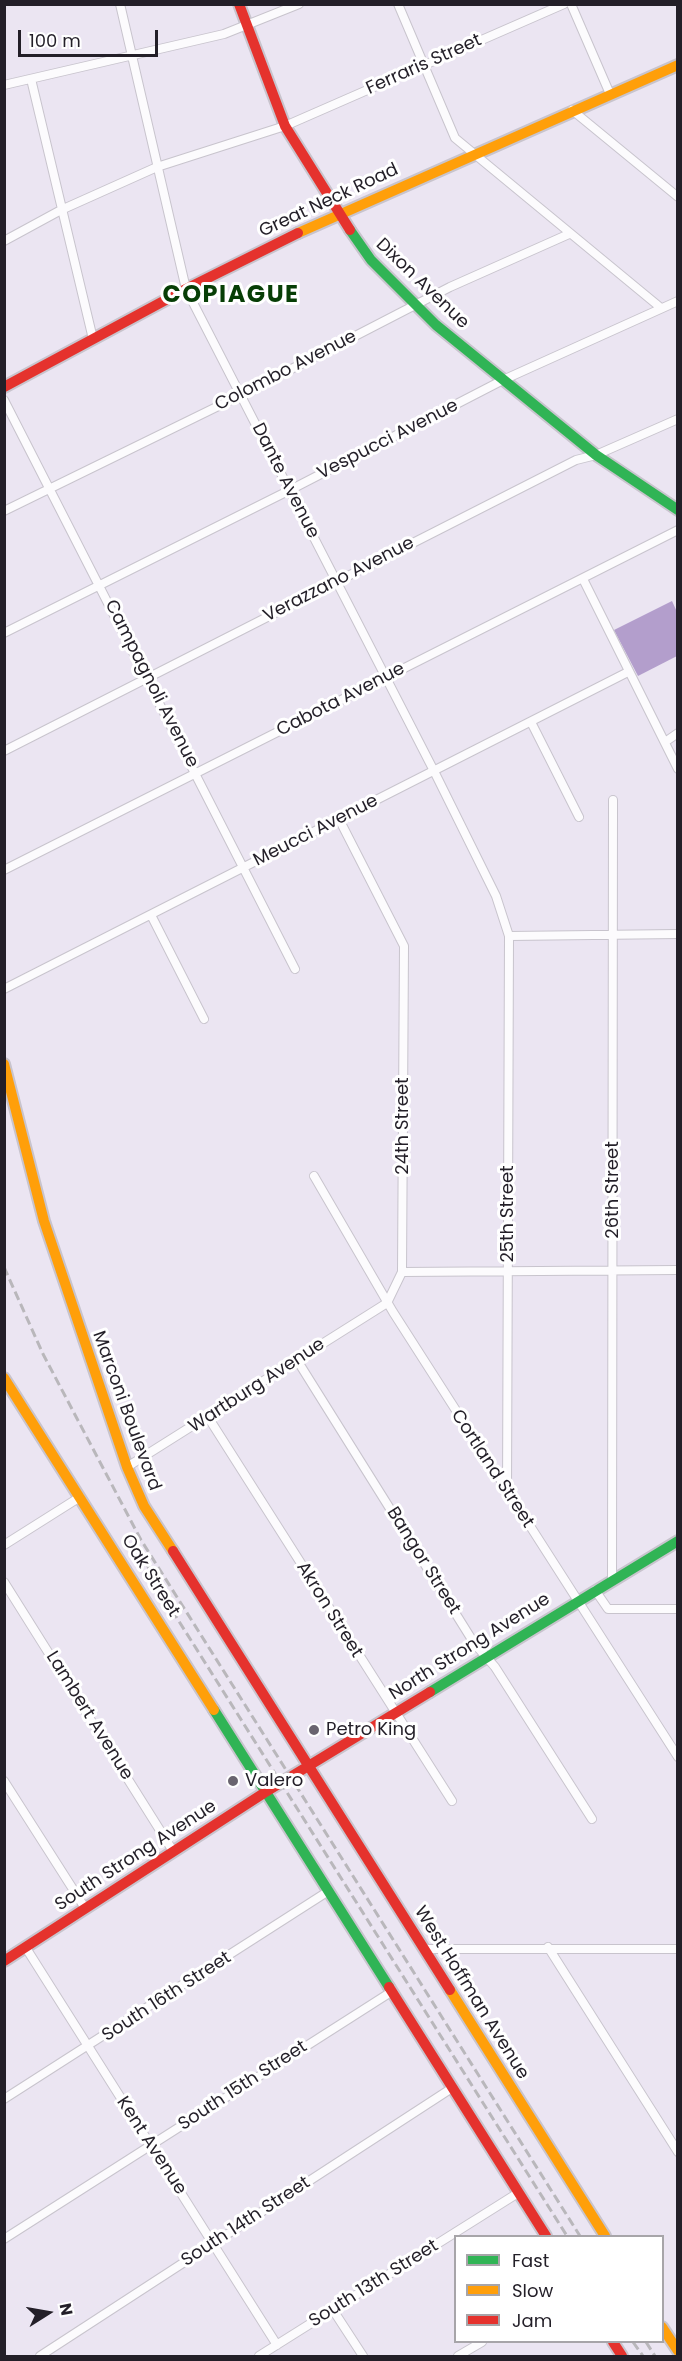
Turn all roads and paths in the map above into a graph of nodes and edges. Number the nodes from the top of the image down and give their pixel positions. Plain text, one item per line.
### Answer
1 (120, 4) edge
2 (239, 4) edge
3 (299, 4) edge
4 (398, 4) edge
5 (564, 4) edge
6 (571, 4) edge
7 (247, 27) junction
8 (132, 56) junction
9 (678, 64) edge
10 (424, 65) junction
11 (31, 79) junction
12 (4, 85) edge
13 (610, 94) junction
14 (572, 110) junction
15 (285, 126) junction
16 (471, 153) junction
17 (157, 167) junction
18 (678, 196) edge
19 (61, 210) junction
20 (338, 214) junction
21 (569, 234) junction
22 (4, 241) edge
23 (186, 289) junction
24 (678, 301) edge
25 (415, 305) junction
26 (661, 308) junction
27 (93, 339) junction
28 (503, 380) junction
29 (4, 387) edge
30 (241, 395) junction
31 (4, 400) edge
32 (678, 419) edge
33 (596, 455) junction
34 (50, 488) junction
35 (290, 490) junction
36 (678, 510) edge
37 (4, 511) edge
38 (678, 530) edge
39 (583, 579) junction
40 (336, 582) junction
41 (100, 584) junction
42 (4, 633) edge
43 (628, 672) junction
44 (147, 677) junction
45 (386, 678) junction
46 (531, 722) junction
47 (678, 733) edge
48 (665, 742) junction
49 (4, 751) edge
50 (678, 769) edge
51 (434, 771) junction
52 (197, 772) junction
53 (613, 800) dead end
54 (579, 817) dead end
55 (339, 819) junction
56 (244, 868) junction
57 (4, 870) edge
58 (151, 915) junction
59 (678, 934) edge
60 (613, 935) junction
61 (508, 936) junction
62 (295, 969) dead end
63 (4, 989) edge
64 (204, 1019) dead end
65 (4, 1064) edge
66 (314, 1176) dead end
67 (507, 1269) junction
68 (613, 1269) junction
69 (678, 1270) edge
70 (402, 1272) junction
71 (387, 1303) junction
72 (297, 1360) junction
73 (4, 1378) edge
74 (208, 1417) junction
75 (127, 1467) junction
76 (507, 1493) junction
77 (80, 1497) junction
78 (678, 1541) edge
79 (4, 1545) edge
80 (612, 1580) junction
81 (4, 1582) edge
82 (595, 1590) junction
83 (577, 1600) junction
84 (678, 1609) edge
85 (485, 1657) junction
86 (396, 1711) junction
87 (678, 1757) edge
88 (308, 1768) junction
89 (285, 1780) joint
90 (4, 1781) edge
91 (264, 1793) junction
92 (452, 1801) dead end
93 (592, 1819) dead end
94 (173, 1851) junction
95 (327, 1892) junction
96 (85, 1908) junction
97 (548, 1947) junction
98 (26, 1948) junction
99 (424, 1949) junction
100 (677, 1950) edge
101 (4, 1961) edge
102 (391, 1992) junction
103 (88, 2048) junction
104 (453, 2088) junction
105 (4, 2099) edge
106 (150, 2146) junction
107 (678, 2152) edge
108 (518, 2193) junction
109 (545, 2235) edge
110 (604, 2235) edge
111 (4, 2239) edge
112 (214, 2244) junction
113 (333, 2310) junction
114 (664, 2328) edge
115 (480, 2343) edge
116 (614, 2343) edge
117 (277, 2345) junction
118 (677, 2348) edge
119 (40, 2356) edge
120 (259, 2356) edge
121 (363, 2356) edge
122 (458, 2356) edge
123 (622, 2356) edge

1 - 8 street, Dante Avenue
2 - 7 main road, Dixon Avenue
3 - 7 street
4 - 10 street
5 - 10 street, Ferraris Street
6 - 13 street
7 - 8 street
7 - 15 main road, Dixon Avenue
8 - 11 street
8 - 17 street, Dante Avenue
9 - 13 main road, Great Neck Road
10 - 15 street, Ferraris Street
10 - 16 street
11 - 12 street
11 - 19 street
13 - 14 main road, Great Neck Road
14 - 16 main road, Great Neck Road
14 - 18 street
15 - 17 street, Ferraris Street
15 - 20 main road, Dixon Avenue
16 - 20 main road, Great Neck Road
16 - 21 street
17 - 19 street, Ferraris Street
17 - 23 street, Dante Avenue
19 - 22 street, Ferraris Street
19 - 27 street
20 - 23 main road, Great Neck Road
20 - 25 main road, Dixon Avenue
21 - 25 street, Colombo Avenue
21 - 26 street
23 - 27 main road, Great Neck Road
23 - 30 street, Dante Avenue
24 - 26 street, Vespucci Avenue
25 - 28 main road, Dixon Avenue
25 - 30 street, Colombo Avenue
26 - 28 street, Vespucci Avenue
27 - 29 main road, Great Neck Road
28 - 33 main road, Dixon Avenue
28 - 35 street, Vespucci Avenue
30 - 34 street, Colombo Avenue
30 - 35 street, Dante Avenue
31 - 34 street, Campagnoli Avenue
32 - 33 street, Verazzano Avenue
33 - 36 main road, Dixon Avenue
33 - 40 street, Verazzano Avenue
34 - 37 street, Colombo Avenue
34 - 41 street, Campagnoli Avenue
35 - 40 street, Dante Avenue
35 - 41 street, Vespucci Avenue
38 - 39 street, Cabota Avenue
39 - 43 street
39 - 45 street, Cabota Avenue
40 - 44 street, Verazzano Avenue
40 - 45 street, Dante Avenue
41 - 42 street, Vespucci Avenue
41 - 44 street, Campagnoli Avenue
43 - 46 street, Meucci Avenue
43 - 48 street
44 - 49 street, Verazzano Avenue
44 - 52 street, Campagnoli Avenue
45 - 51 street, Dante Avenue
45 - 52 street, Cabota Avenue
46 - 51 street, Meucci Avenue
46 - 54 street
47 - 48 street
48 - 50 street
51 - 55 street, Meucci Avenue
51 - 61 street, Dante Avenue
52 - 56 street, Campagnoli Avenue
52 - 57 street, Cabota Avenue
53 - 60 street, 26th Street
55 - 56 street, Meucci Avenue
55 - 70 street, 24th Street
56 - 58 street, Meucci Avenue
56 - 62 street, Campagnoli Avenue
58 - 63 street, Meucci Avenue
58 - 64 street
59 - 60 street
60 - 61 street
60 - 68 street, 26th Street
61 - 67 street, 25th Street
65 - 75 main road, Marconi Boulevard
66 - 71 street, Cortland Street
67 - 68 street
67 - 70 street
67 - 76 street, 25th Street
68 - 69 street
68 - 80 street, 26th Street
70 - 71 street, 24th Street
71 - 72 street, Wartburg Avenue
71 - 76 street, Cortland Street
72 - 74 street, Wartburg Avenue
72 - 85 street, Bangor Street
73 - 77 main road, Oak Street
74 - 75 street, Wartburg Avenue
74 - 86 street, Akron Street
75 - 88 main road, Marconi Boulevard
76 - 83 street, Cortland Street
77 - 79 street
77 - 91 main road, Oak Street
78 - 80 main road, North Strong Avenue
80 - 82 main road, North Strong Avenue
81 - 94 street, Lambert Avenue
82 - 83 main road, North Strong Avenue
82 - 84 street
83 - 85 main road, North Strong Avenue
83 - 87 street, Cortland Street
85 - 86 main road, North Strong Avenue
85 - 93 street, Bangor Street
86 - 88 main road, North Strong Avenue
86 - 92 street, Akron Street
88 - 89 main road, North Strong Avenue
88 - 99 main road, West Hoffman Avenue
89 - 91 main road, South Strong Avenue
90 - 96 street
91 - 94 main road, South Strong Avenue
91 - 95 main road
94 - 96 main road, South Strong Avenue
95 - 102 main road
95 - 103 street, South 16th Street
96 - 98 main road, South Strong Avenue
97 - 99 street
97 - 100 street
97 - 107 street
98 - 101 main road, South Strong Avenue
98 - 103 street, Kent Avenue
99 - 110 main road, West Hoffman Avenue
102 - 104 main road
102 - 106 street, South 15th Street
103 - 105 street, South 16th Street
103 - 106 street, Kent Avenue
104 - 108 main road
104 - 112 street, South 14th Street
106 - 111 street, South 15th Street
106 - 112 street, Kent Avenue
108 - 109 main road
108 - 113 street, South 13th Street
112 - 117 street, Kent Avenue
112 - 119 street, South 14th Street
113 - 117 street, South 13th Street
113 - 121 street
114 - 118 main road
115 - 122 street
116 - 123 main road
117 - 120 street, South 13th Street

